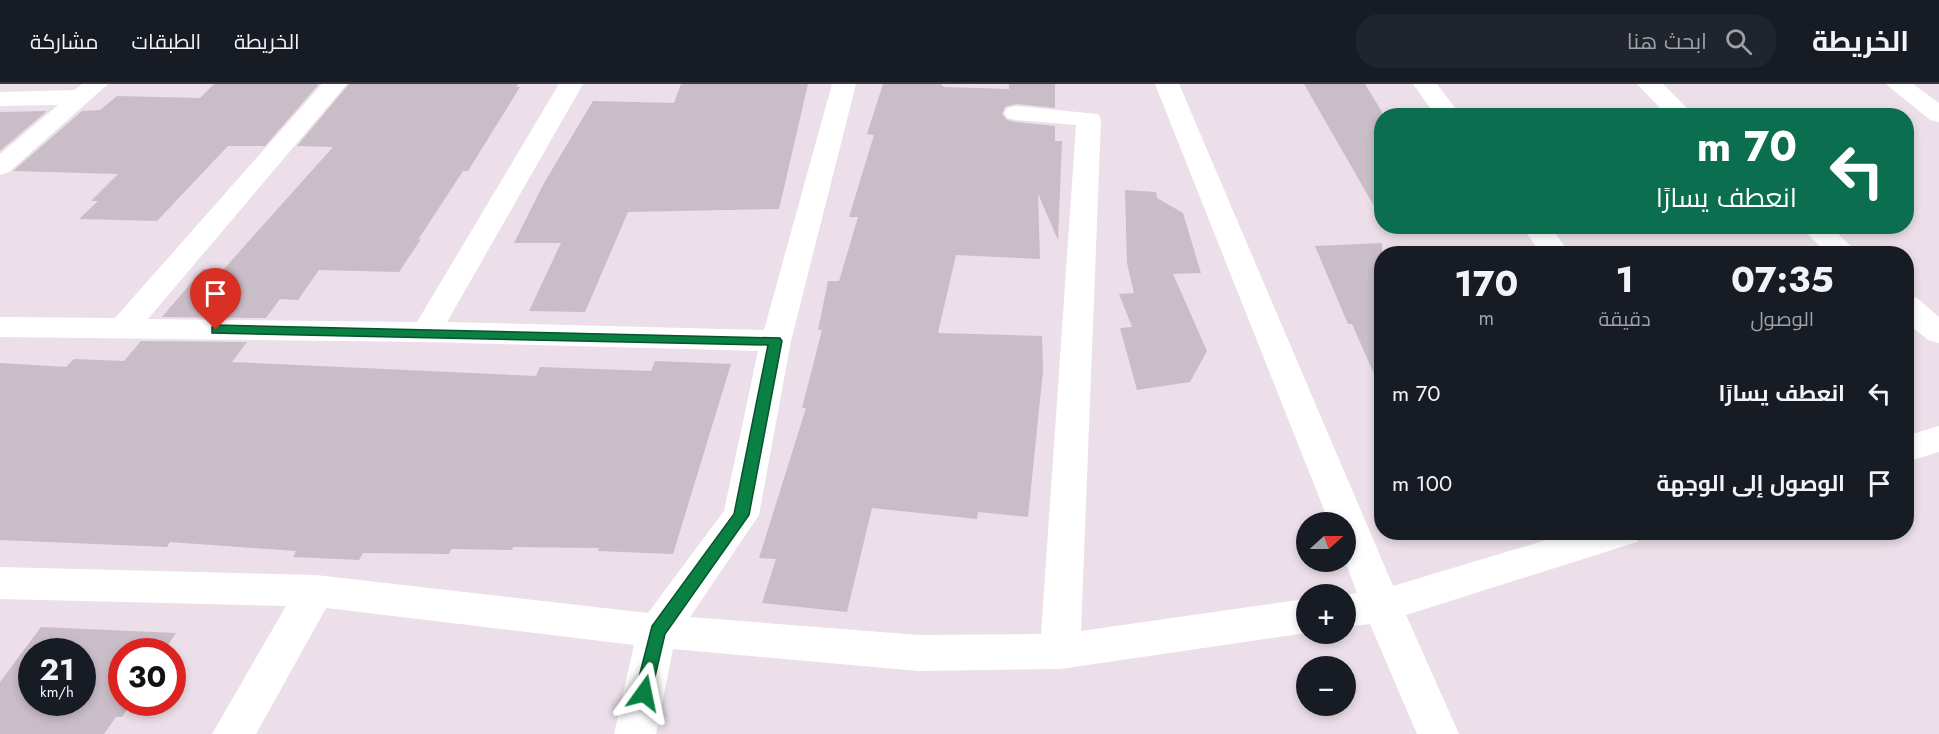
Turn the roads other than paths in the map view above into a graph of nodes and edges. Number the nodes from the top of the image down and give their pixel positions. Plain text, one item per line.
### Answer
1 (335, 84) edge
2 (571, 84) edge
3 (844, 84) edge
4 (1167, 84) edge
5 (1425, 84) edge
6 (1649, 84) edge
7 (1898, 84) edge
8 (89, 91) edge
9 (0, 99) edge
10 (1443, 108) edge
11 (1674, 108) edge
12 (1016, 113) dead end
13 (1939, 115) edge
14 (0, 167) edge
15 (1822, 234) edge
16 (1836, 246) edge
17 (1914, 312) edge
18 (0, 327) edge
19 (123, 328) junction
20 (426, 332) junction
21 (1939, 333) edge
22 (776, 341) junction
23 (1939, 439) edge
24 (1914, 447) edge
25 (1597, 540) edge
26 (0, 583) edge
27 (316, 591) junction
28 (1364, 608) edge
29 (1296, 617) edge
30 (657, 631) junction
31 (1060, 651) junction
32 (233, 734) edge
33 (635, 734) edge
34 (1438, 734) edge

1 - 19 street
2 - 20 street
3 - 22 street
4 - 28 street
5 - 10 street
6 - 11 street
7 - 13 street
8 - 9 street
8 - 14 street
12 - 31 street
15 - 16 street
17 - 21 street
18 - 19 street
19 - 20 street
20 - 22 street
22 - 30 street
23 - 24 street
25 - 28 street
26 - 27 street
27 - 30 street
27 - 32 street
28 - 34 street
29 - 31 street
30 - 31 street
30 - 33 street

